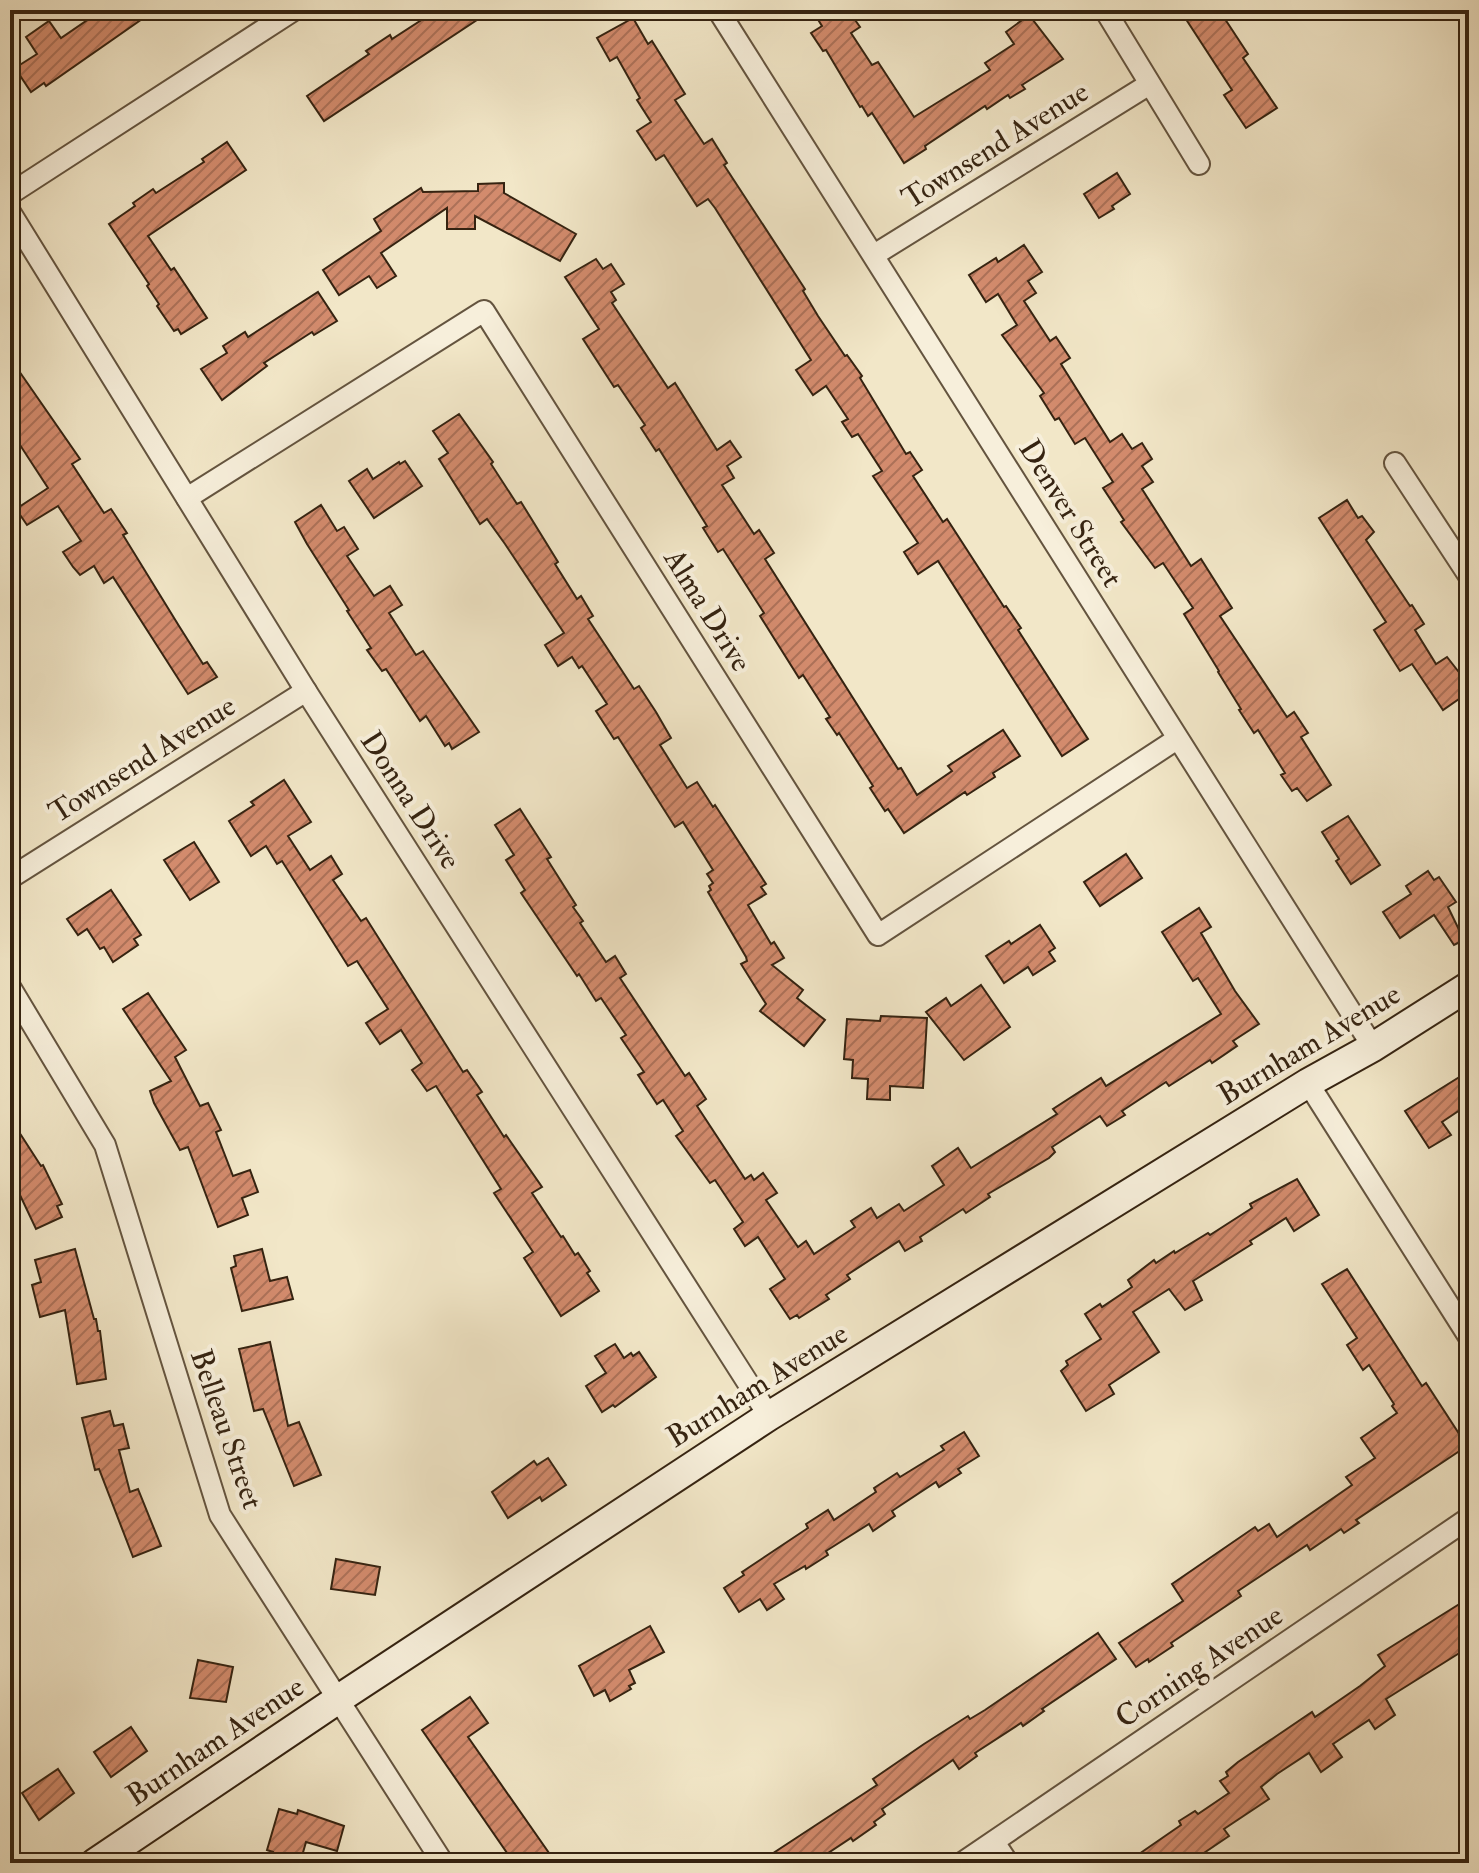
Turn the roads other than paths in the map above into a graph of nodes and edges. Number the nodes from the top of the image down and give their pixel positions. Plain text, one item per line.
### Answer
1 (294, 10) edge
2 (718, 10) edge
3 (1105, 10) edge
4 (1148, 85) junction
5 (1199, 164) dead end
6 (10, 194) edge
7 (10, 212) edge
8 (874, 255) junction
9 (1395, 463) dead end
10 (187, 498) junction
11 (1469, 576) edge
12 (306, 691) junction
13 (1177, 739) junction
14 (10, 878) edge
15 (1469, 986) edge
16 (10, 987) edge
17 (1373, 1047) junction
18 (1308, 1083) junction
19 (1469, 1337) edge
20 (769, 1416) junction
21 (1469, 1518) edge
22 (337, 1700) junction
23 (994, 1842) junction
24 (95, 1863) edge
25 (443, 1863) edge
26 (962, 1863) edge
27 (1008, 1863) edge

1 - 6 street
2 - 8 street, Denver Street
3 - 4 street
4 - 5 street
4 - 8 street, Townsend Avenue
7 - 10 street, Donna Drive
8 - 13 street, Denver Street
9 - 11 street
10 - 12 street, Donna Drive
10 - 13 street, Alma Drive
12 - 14 street, Townsend Avenue
12 - 20 street, Donna Drive
13 - 17 street, Denver Street
15 - 17 street, Burnham Avenue
16 - 22 street, Belleau Street
17 - 18 street, Burnham Avenue
18 - 19 street
18 - 20 street, Burnham Avenue
20 - 22 street, Burnham Avenue
21 - 23 street, Corning Avenue
22 - 24 street, Burnham Avenue
22 - 25 street, Belleau Street
23 - 26 street, Corning Avenue
23 - 27 street

